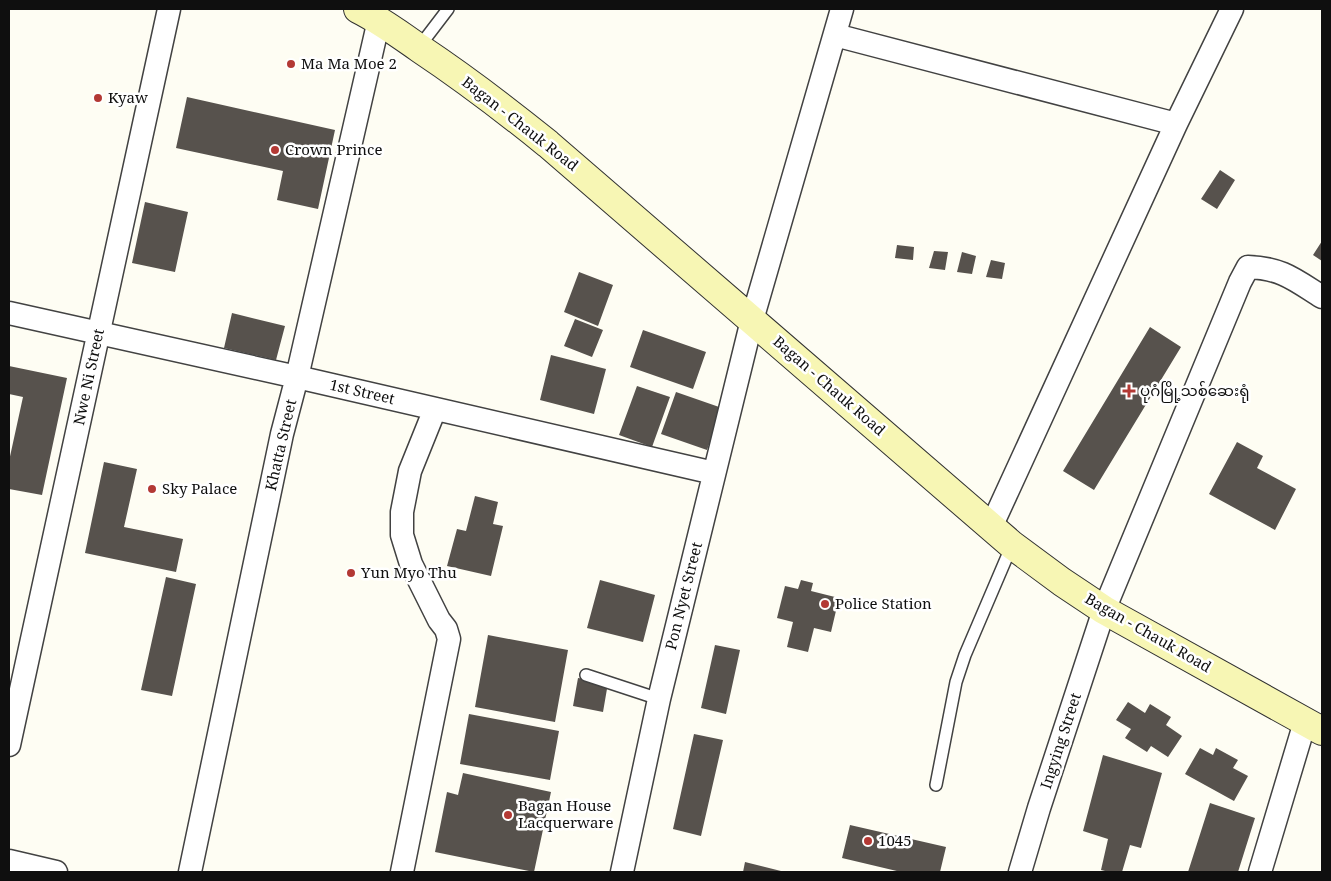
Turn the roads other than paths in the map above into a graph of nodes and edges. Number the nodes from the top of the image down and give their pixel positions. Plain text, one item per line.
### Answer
1 (169, 9) edge
2 (448, 9) edge
3 (842, 9) edge
4 (1232, 9) edge
5 (368, 14) edge
6 (834, 35) junction
7 (419, 48) junction
8 (1176, 124) junction
9 (1322, 297) edge
10 (9, 313) edge
11 (752, 320) junction
12 (99, 332) junction
13 (297, 377) junction
14 (435, 409) junction
15 (714, 473) junction
16 (991, 527) junction
17 (1012, 545) junction
18 (1104, 610) junction
19 (586, 675) dead end
20 (659, 699) junction
21 (1314, 726) edge
22 (9, 745) edge
23 (936, 785) dead end
24 (9, 861) edge
25 (56, 872) edge
26 (190, 872) edge
27 (402, 872) edge
28 (622, 872) edge
29 (1020, 872) edge
30 (1260, 872) edge

1 - 12 street, Nwe Ni Street
2 - 7 lane
3 - 6 street, Pon Nyet Street
4 - 8 street
5 - 7 main road, Bagan - Chauk Road
5 - 13 street, Khatta Street
6 - 8 street
6 - 11 street, Pon Nyet Street
7 - 11 main road, Bagan - Chauk Road
8 - 16 street
9 - 18 street, Ingying Street
10 - 12 street, 1st Street
11 - 15 street, Pon Nyet Street
11 - 16 main road, Bagan - Chauk Road
12 - 13 street, 1st Street
12 - 22 street, Nwe Ni Street
13 - 14 street, 1st Street
13 - 26 street, Khatta Street
14 - 15 street, 1st Street
14 - 27 street
15 - 20 street, Pon Nyet Street
16 - 17 main road, Bagan - Chauk Road
17 - 18 main road, Bagan - Chauk Road
17 - 23 lane
18 - 21 main road, Bagan - Chauk Road
18 - 29 street, Ingying Street
19 - 20 lane
20 - 28 street, Pon Nyet Street
21 - 30 street
24 - 25 street

